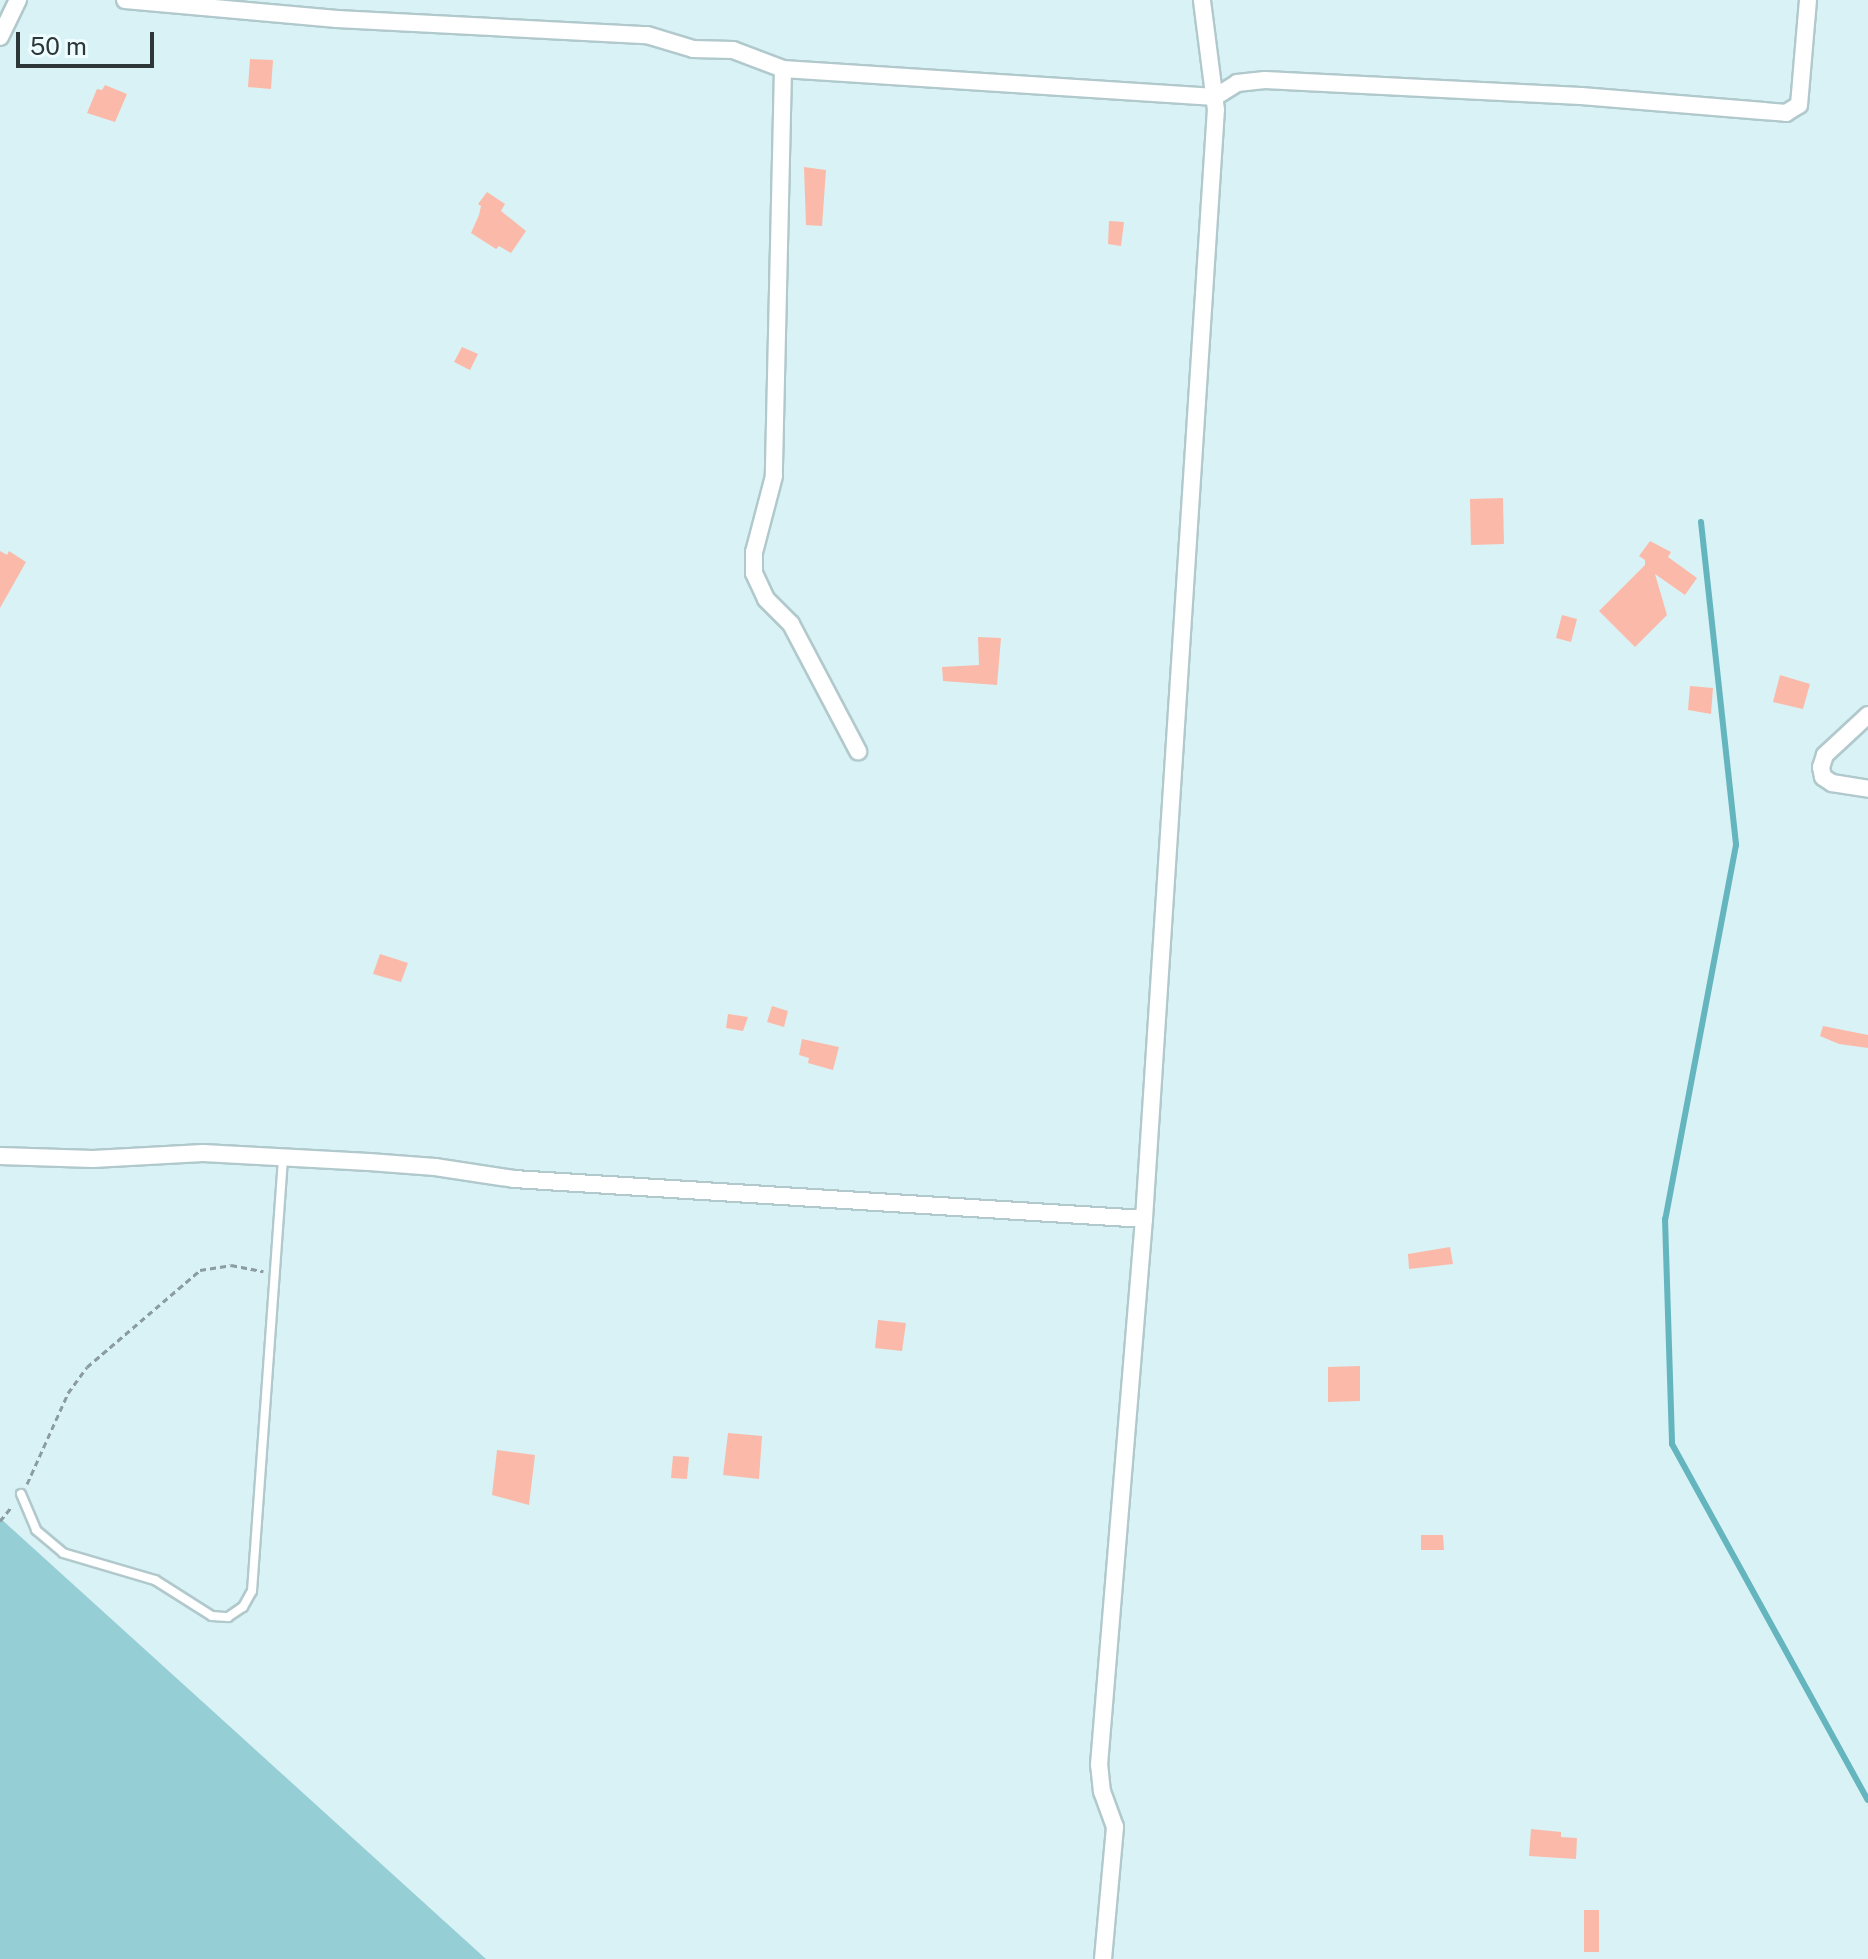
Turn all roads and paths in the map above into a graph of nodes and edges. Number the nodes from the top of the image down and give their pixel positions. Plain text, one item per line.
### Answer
1 (18, 0) edge
2 (125, 0) edge
3 (1202, 0) edge
4 (1808, 0) edge
5 (0, 37) edge
6 (783, 69) junction
7 (1215, 97) junction
8 (1868, 715) edge
9 (858, 751) dead end
10 (1868, 789) edge
11 (0, 1156) edge
12 (283, 1159) junction
13 (1144, 1219) junction
14 (274, 1273) junction
15 (21, 1494) junction
16 (0, 1521) edge
17 (1103, 1959) edge

1 - 5 street
2 - 6 street
3 - 7 street
4 - 7 street
6 - 7 street
6 - 9 street
7 - 13 street
8 - 10 street
11 - 12 street
12 - 13 street
12 - 14 lane
13 - 17 street
14 - 15 path
14 - 15 lane
15 - 16 path

